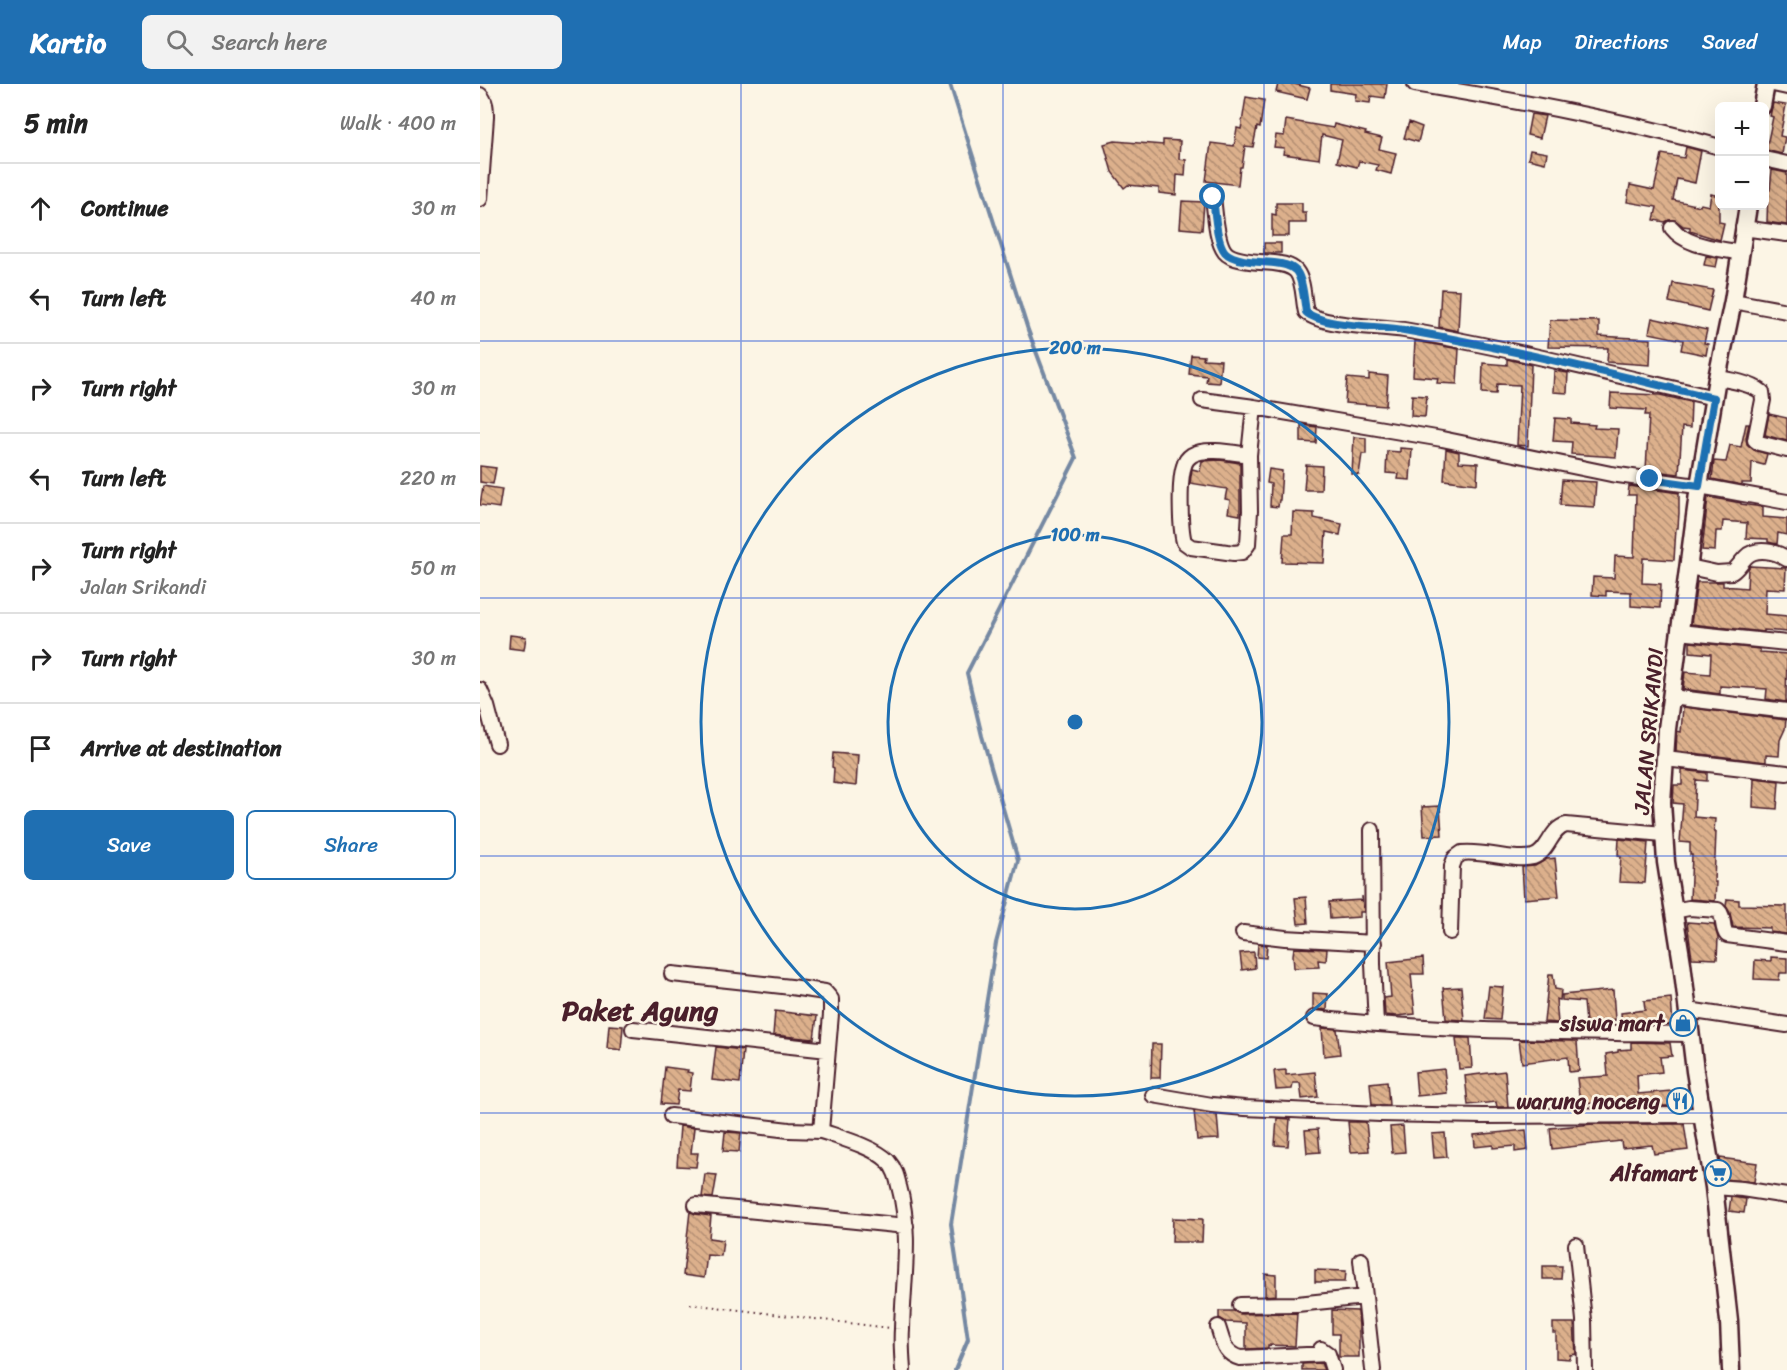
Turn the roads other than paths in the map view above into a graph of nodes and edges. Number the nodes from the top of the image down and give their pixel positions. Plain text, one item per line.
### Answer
1 (1415, 84) edge
2 (1766, 84) edge
3 (1773, 84) edge
4 (1787, 87) edge
5 (480, 95) edge
6 (1763, 102) edge
7 (1715, 146) edge
8 (1769, 160) edge
9 (1787, 164) edge
10 (1213, 197) dead end
11 (480, 199) edge
12 (1747, 210) edge
13 (1672, 228) dead end
14 (1743, 228) junction
15 (1787, 234) edge
16 (1740, 253) junction
17 (1733, 302) junction
18 (1787, 311) edge
19 (1717, 378) junction
20 (1714, 398) junction
21 (1202, 399) dead end
22 (1254, 407) junction
23 (1787, 450) edge
24 (1249, 455) junction
25 (1699, 486) junction
26 (1787, 502) edge
27 (1787, 559) edge
28 (1689, 567) junction
29 (1679, 632) junction
30 (1787, 643) edge
31 (480, 690) edge
32 (1671, 697) junction
33 (1787, 711) edge
34 (497, 744) dead end
35 (1665, 759) junction
36 (1787, 773) edge
37 (1372, 830) dead end
38 (1663, 834) junction
39 (1673, 911) junction
40 (1450, 932) dead end
41 (1243, 933) dead end
42 (1787, 943) edge
43 (1374, 944) junction
44 (672, 974) dead end
45 (1688, 1010) junction
46 (1314, 1018) dead end
47 (1376, 1024) junction
48 (1787, 1025) edge
49 (633, 1029) dead end
50 (1691, 1034) junction
51 (828, 1050) junction
52 (1153, 1095) dead end
53 (1702, 1115) junction
54 (671, 1116) dead end
55 (821, 1131) junction
56 (1714, 1187) junction
57 (1787, 1196) edge
58 (696, 1205) dead end
59 (906, 1226) junction
60 (1575, 1245) dead end
61 (1361, 1260) dead end
62 (1365, 1297) junction
63 (1240, 1305) dead end
64 (1218, 1327) dead end
65 (903, 1370) edge
66 (1333, 1370) edge
67 (1373, 1370) edge
68 (1585, 1370) edge
69 (1731, 1370) edge

1 - 7 street
2 - 6 street
3 - 4 street
5 - 11 street
8 - 9 street
10 - 20 street
12 - 14 street, JALAN SRIKANDI
13 - 16 street
14 - 15 street
14 - 16 street, JALAN SRIKANDI
16 - 17 street, JALAN SRIKANDI
17 - 18 street
17 - 19 street, JALAN SRIKANDI
19 - 20 street, JALAN SRIKANDI
19 - 23 street
20 - 25 street, JALAN SRIKANDI
21 - 22 street
22 - 24 street
22 - 25 street
24 - 24 street
25 - 26 street
25 - 28 street, JALAN SRIKANDI
27 - 28 street
28 - 29 street, JALAN SRIKANDI
29 - 30 street
29 - 32 street, JALAN SRIKANDI
31 - 34 street
32 - 33 street
32 - 35 street, JALAN SRIKANDI
35 - 36 street
35 - 38 street, JALAN SRIKANDI
37 - 43 street
38 - 39 street, JALAN SRIKANDI
38 - 40 street
39 - 42 street
39 - 45 street, JALAN SRIKANDI
41 - 43 street
43 - 47 street
44 - 51 street
45 - 48 street
45 - 50 street, JALAN SRIKANDI
46 - 47 street
47 - 50 street
49 - 51 street
50 - 53 street, JALAN SRIKANDI
51 - 55 street
52 - 53 street
53 - 56 street, JALAN SRIKANDI
54 - 55 street
55 - 59 street
56 - 57 street
56 - 69 street, JALAN SRIKANDI
58 - 59 street
59 - 65 street
60 - 68 street
61 - 62 street
62 - 63 street
62 - 67 street
64 - 66 street

